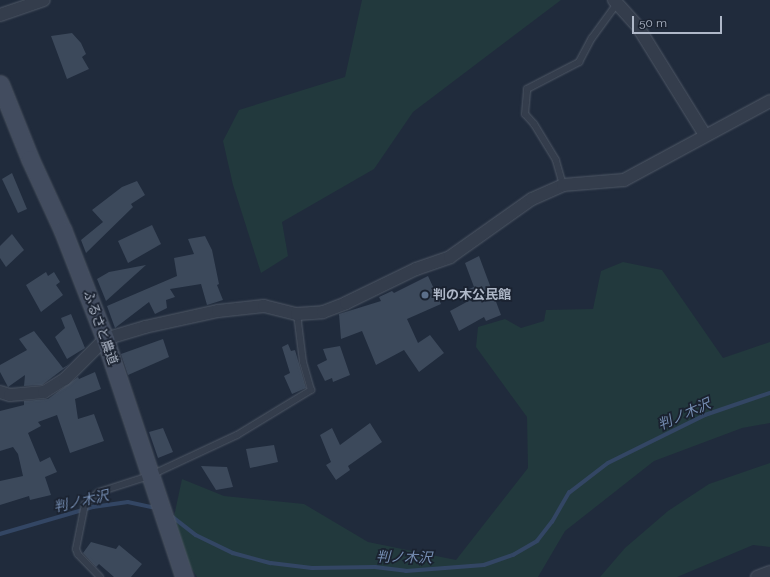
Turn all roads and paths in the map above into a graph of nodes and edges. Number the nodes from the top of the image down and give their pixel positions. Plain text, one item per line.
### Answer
1 (44, 0) edge
2 (615, 2) edge
3 (0, 15) edge
4 (0, 84) edge
5 (770, 101) edge
6 (704, 135) junction
7 (563, 185) junction
8 (297, 314) junction
9 (105, 338) junction
10 (0, 392) edge
11 (149, 476) junction
12 (770, 572) edge
13 (100, 577) edge
14 (184, 577) edge
15 (757, 577) edge

1 - 3 street
2 - 6 street
2 - 7 lane
4 - 9 street, ふるさと農道
5 - 6 street
6 - 7 street
7 - 8 street
8 - 9 street
8 - 11 lane
9 - 10 street
9 - 11 street, ふるさと農道
11 - 13 lane
11 - 14 street, ふるさと農道
12 - 15 street

